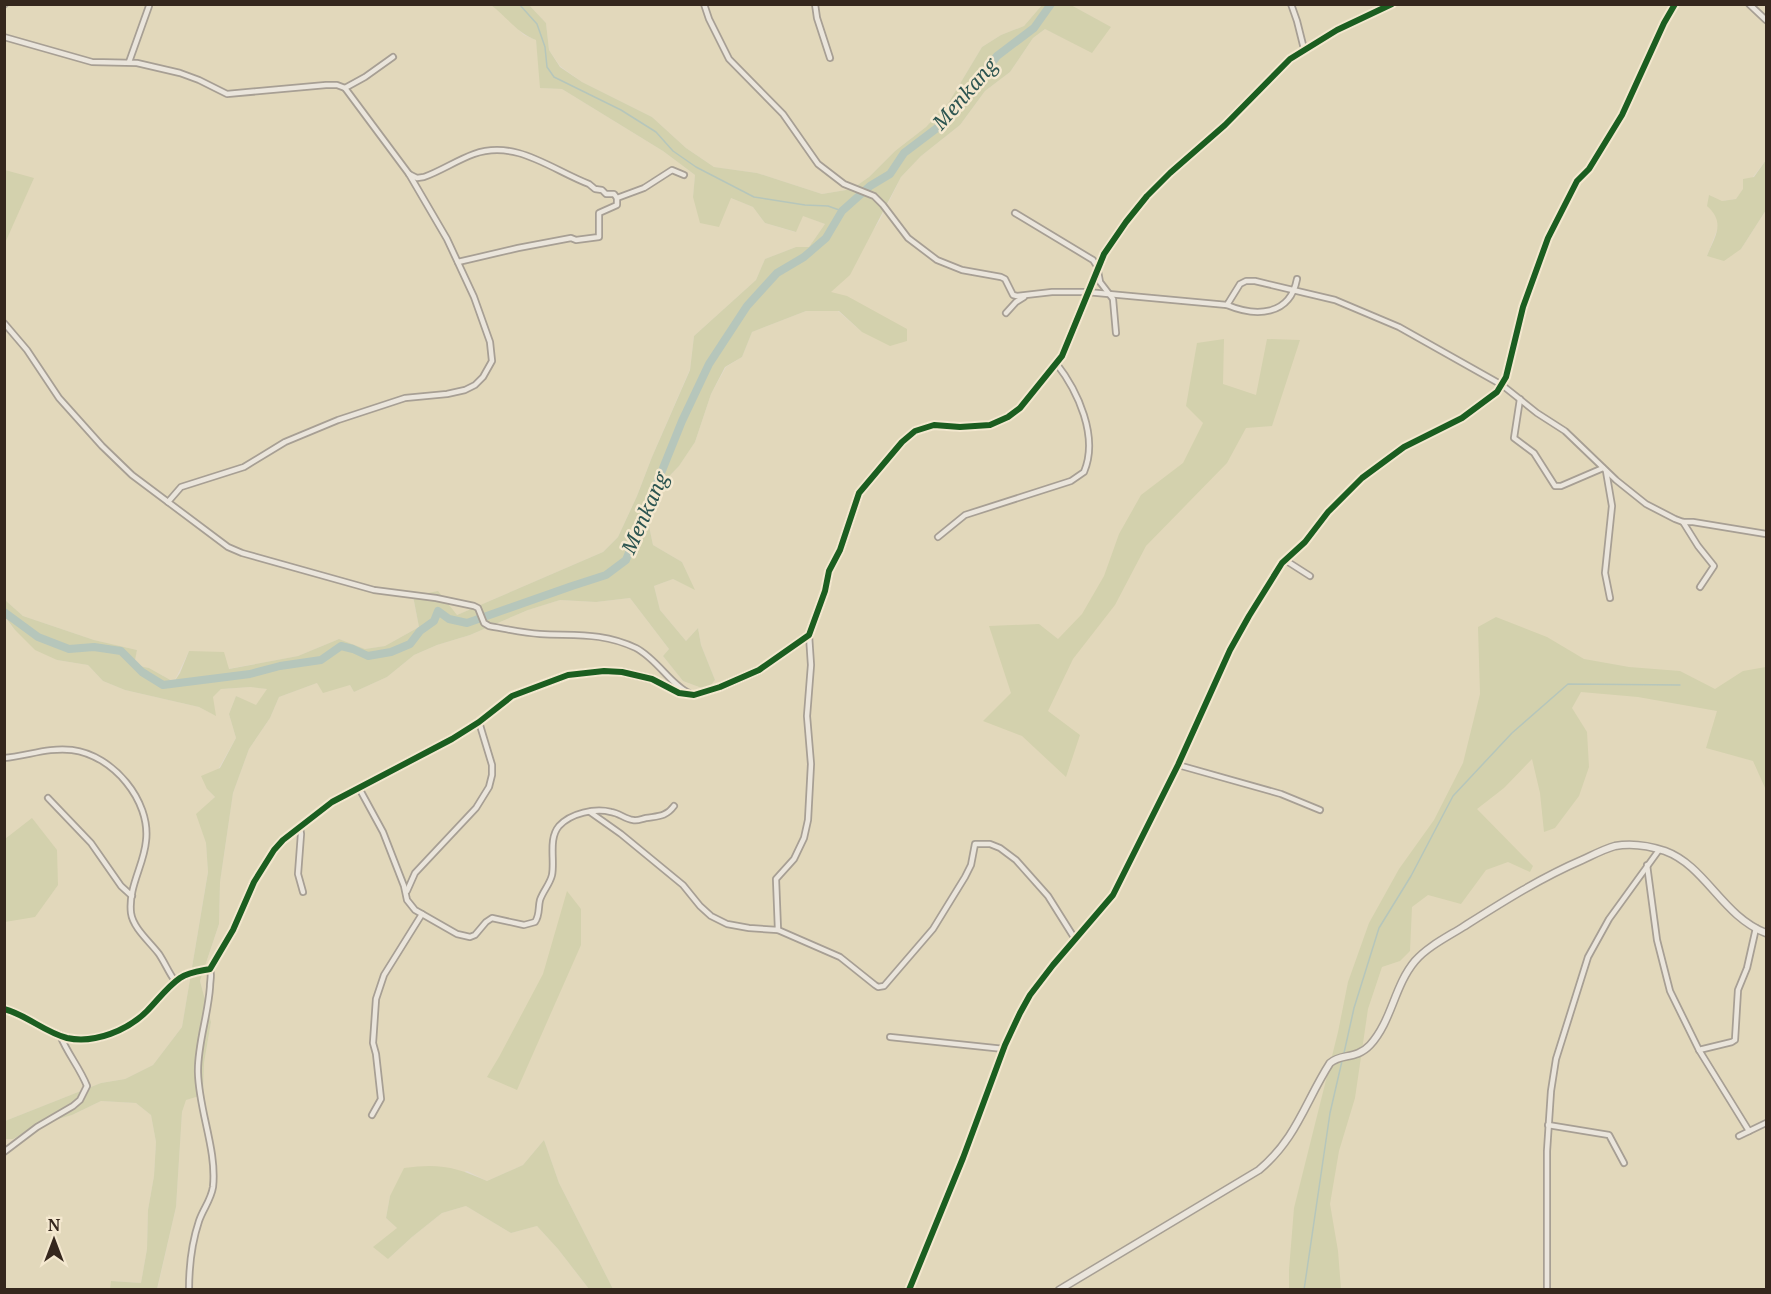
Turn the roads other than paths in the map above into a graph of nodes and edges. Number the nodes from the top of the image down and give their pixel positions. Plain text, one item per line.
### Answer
1 (704, 4) edge
2 (815, 4) edge
3 (1291, 4) edge
4 (1392, 4) edge
5 (1675, 4) edge
6 (1749, 4) edge
7 (149, 6) dead end
8 (1767, 20) edge
9 (4, 36) edge
10 (1304, 49) junction
11 (393, 57) dead end
12 (830, 58) dead end
13 (129, 63) junction
14 (345, 88) junction
15 (409, 174) junction
16 (684, 175) dead end
17 (617, 198) junction
18 (1015, 213) dead end
19 (458, 262) junction
20 (1097, 266) junction
21 (1297, 279) dead end
22 (1295, 291) junction
23 (1087, 292) junction
24 (1112, 295) junction
25 (1026, 296) junction
26 (1227, 305) junction
27 (1006, 313) dead end
28 (4, 323) edge
29 (1116, 333) dead end
30 (1056, 363) junction
31 (1502, 385) junction
32 (1520, 399) junction
33 (1605, 469) junction
34 (168, 502) junction
35 (1683, 522) junction
36 (1767, 534) edge
37 (938, 537) dead end
38 (1285, 560) junction
39 (1310, 576) dead end
40 (1700, 587) dead end
41 (1610, 598) dead end
42 (809, 635) junction
43 (694, 695) junction
44 (479, 722) junction
45 (4, 758) edge
46 (1178, 765) junction
47 (359, 788) junction
48 (48, 798) dead end
49 (674, 806) dead end
50 (1320, 810) dead end
51 (590, 812) junction
52 (300, 828) junction
53 (1659, 850) junction
54 (1647, 865) junction
55 (303, 892) dead end
56 (406, 893) junction
57 (132, 896) junction
58 (422, 914) junction
59 (1756, 928) junction
60 (778, 930) junction
61 (1767, 933) edge
62 (1075, 939) junction
63 (210, 969) junction
64 (176, 981) junction
65 (4, 1009) edge
66 (59, 1035) junction
67 (890, 1037) dead end
68 (1004, 1049) junction
69 (1699, 1050) junction
70 (372, 1115) dead end
71 (1767, 1123) edge
72 (1548, 1125) junction
73 (1749, 1131) junction
74 (1739, 1136) dead end
75 (4, 1152) edge
76 (1624, 1163) dead end
77 (189, 1290) edge
78 (909, 1290) edge
79 (1059, 1290) edge
80 (1547, 1290) edge

1 - 25 street
2 - 12 street
3 - 10 street
4 - 10 street
5 - 31 street
6 - 8 street
7 - 13 street
9 - 13 street
10 - 20 street
11 - 14 street
13 - 14 street
14 - 15 street
15 - 17 street
15 - 19 street
16 - 17 street
17 - 19 street
18 - 20 street
19 - 34 street
20 - 23 street
20 - 24 street
21 - 22 street
22 - 26 street
22 - 26 street
22 - 31 street
23 - 24 street
23 - 25 street
23 - 30 street
24 - 26 street
24 - 29 street
25 - 27 street
28 - 34 street
30 - 37 street
30 - 42 street
31 - 32 street
31 - 38 street
32 - 33 street
32 - 33 street
33 - 35 street
33 - 41 street
34 - 43 street
35 - 36 street
35 - 40 street
38 - 39 street
38 - 46 street
42 - 43 street
42 - 60 street
43 - 44 street
44 - 47 street
44 - 56 street
45 - 57 street
46 - 50 street
46 - 62 street
47 - 52 street
47 - 56 street
48 - 57 street
49 - 51 street
51 - 58 street
51 - 60 street
52 - 55 street
52 - 63 street
53 - 54 street
53 - 59 street
53 - 79 street
54 - 69 street
54 - 72 street
56 - 58 street
57 - 64 street
58 - 70 street
59 - 61 street
59 - 69 street
60 - 62 street
62 - 68 street
63 - 64 street
63 - 77 street
64 - 66 street
65 - 66 street
66 - 75 street
67 - 68 street
68 - 78 street
69 - 73 street
71 - 73 street
72 - 76 street
72 - 80 street
73 - 74 street

